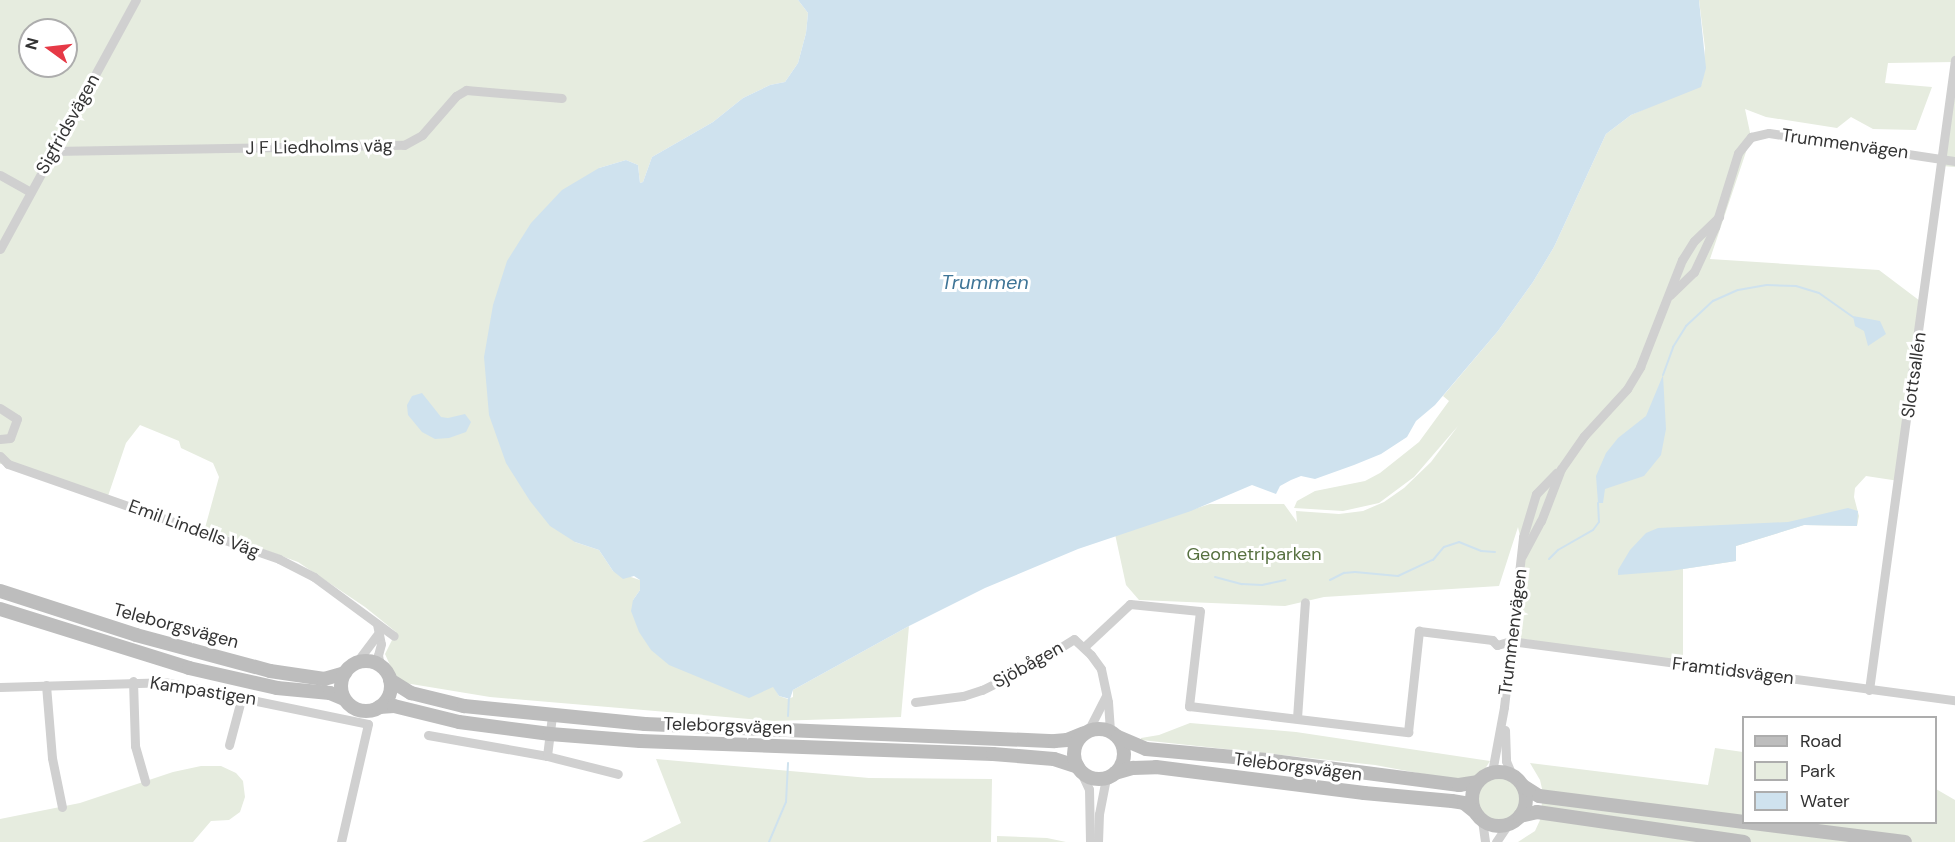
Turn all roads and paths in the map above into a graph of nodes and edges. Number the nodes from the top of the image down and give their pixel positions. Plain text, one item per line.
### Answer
1 (136, 0) edge
2 (1955, 60) edge
3 (562, 98) dead end
4 (53, 151) junction
5 (1943, 159) junction
6 (1955, 161) edge
7 (0, 175) edge
8 (31, 192) junction
9 (1719, 217) junction
10 (0, 249) edge
11 (1669, 297) junction
12 (0, 408) edge
13 (0, 439) edge
14 (0, 456) edge
15 (1562, 470) junction
16 (1522, 556) junction
17 (0, 591) edge
18 (1305, 602) dead end
19 (0, 609) edge
20 (377, 630) junction
21 (394, 636) dead end
22 (1511, 641) junction
23 (1084, 647) junction
24 (380, 666) junction
25 (350, 668) junction
26 (390, 680) junction
27 (133, 681) junction
28 (45, 685) junction
29 (0, 687) edge
30 (1869, 690) junction
31 (242, 696) junction
32 (1106, 696) junction
33 (344, 699) junction
34 (1955, 700) edge
35 (915, 702) dead end
36 (380, 707) junction
37 (1504, 707) junction
38 (552, 716) junction
39 (1297, 718) junction
40 (1086, 732) junction
41 (550, 734) junction
42 (1114, 734) junction
43 (428, 735) dead end
44 (229, 746) dead end
45 (547, 756) junction
46 (1079, 769) junction
47 (1492, 772) junction
48 (618, 774) dead end
49 (1512, 775) junction
50 (1110, 776) junction
51 (145, 782) dead end
52 (1477, 782) junction
53 (1523, 786) junction
54 (62, 807) dead end
55 (1479, 816) junction
56 (1514, 820) junction
57 (1742, 822) edge
58 (1760, 824) edge
59 (341, 842) edge
60 (1090, 842) edge
61 (1098, 842) edge
62 (1485, 842) edge
63 (1496, 842) edge
64 (1744, 842) edge
65 (1905, 842) edge

1 - 4 street, Sigfridsvägen
2 - 5 street, Slottsallén
3 - 4 street, J F Liedholms väg
4 - 8 street, Sigfridsvägen
5 - 6 street, Trummenvägen
5 - 9 street, Trummenvägen
5 - 30 street, Slottsallén
7 - 8 street
8 - 10 street, Sigfridsvägen
9 - 11 street, Trummenvägen
9 - 11 street, Trummenvägen
11 - 15 street, Trummenvägen
12 - 13 street
14 - 20 street, Emil Lindells Väg
15 - 16 street, Trummenvägen
15 - 16 street, Trummenvägen
16 - 22 street, Trummenvägen
17 - 25 main road, Teleborgsvägen
18 - 39 street
19 - 33 main road, Teleborgsvägen
20 - 21 street, Emil Lindells Väg
20 - 24 street
20 - 25 street
22 - 30 street, Framtidsvägen
22 - 37 street, Trummenvägen
22 - 39 street, Framtidsvägen
23 - 32 street, Sjöbågen
23 - 35 street, Sjöbågen
23 - 39 street
24 - 25 main road
24 - 26 main road
25 - 33 main road
26 - 36 main road
26 - 38 main road, Teleborgsvägen
27 - 28 street, Kampastigen
27 - 31 street, Kampastigen
27 - 51 street
28 - 29 street, Kampastigen
28 - 54 street
30 - 34 street, Framtidsvägen
31 - 44 street
31 - 59 street, Kampastigen
32 - 40 street
32 - 42 street, Sjöbågen
33 - 36 main road
36 - 41 main road, Teleborgsvägen
37 - 47 street, Trummenvägen
37 - 49 street, Trummenvägen
38 - 40 main road, Teleborgsvägen
38 - 41 street
40 - 42 main road
40 - 46 main road
41 - 45 street
41 - 46 main road, Teleborgsvägen
42 - 50 main road
42 - 52 main road, Teleborgsvägen
43 - 45 street
45 - 48 street
46 - 50 main road
46 - 60 street
47 - 49 main road
47 - 52 main road
49 - 53 main road
50 - 55 main road, Teleborgsvägen
50 - 61 street
52 - 55 main road
53 - 56 main road
53 - 57 main road
55 - 56 main road
55 - 62 street
56 - 63 street
56 - 64 main road
58 - 65 main road

